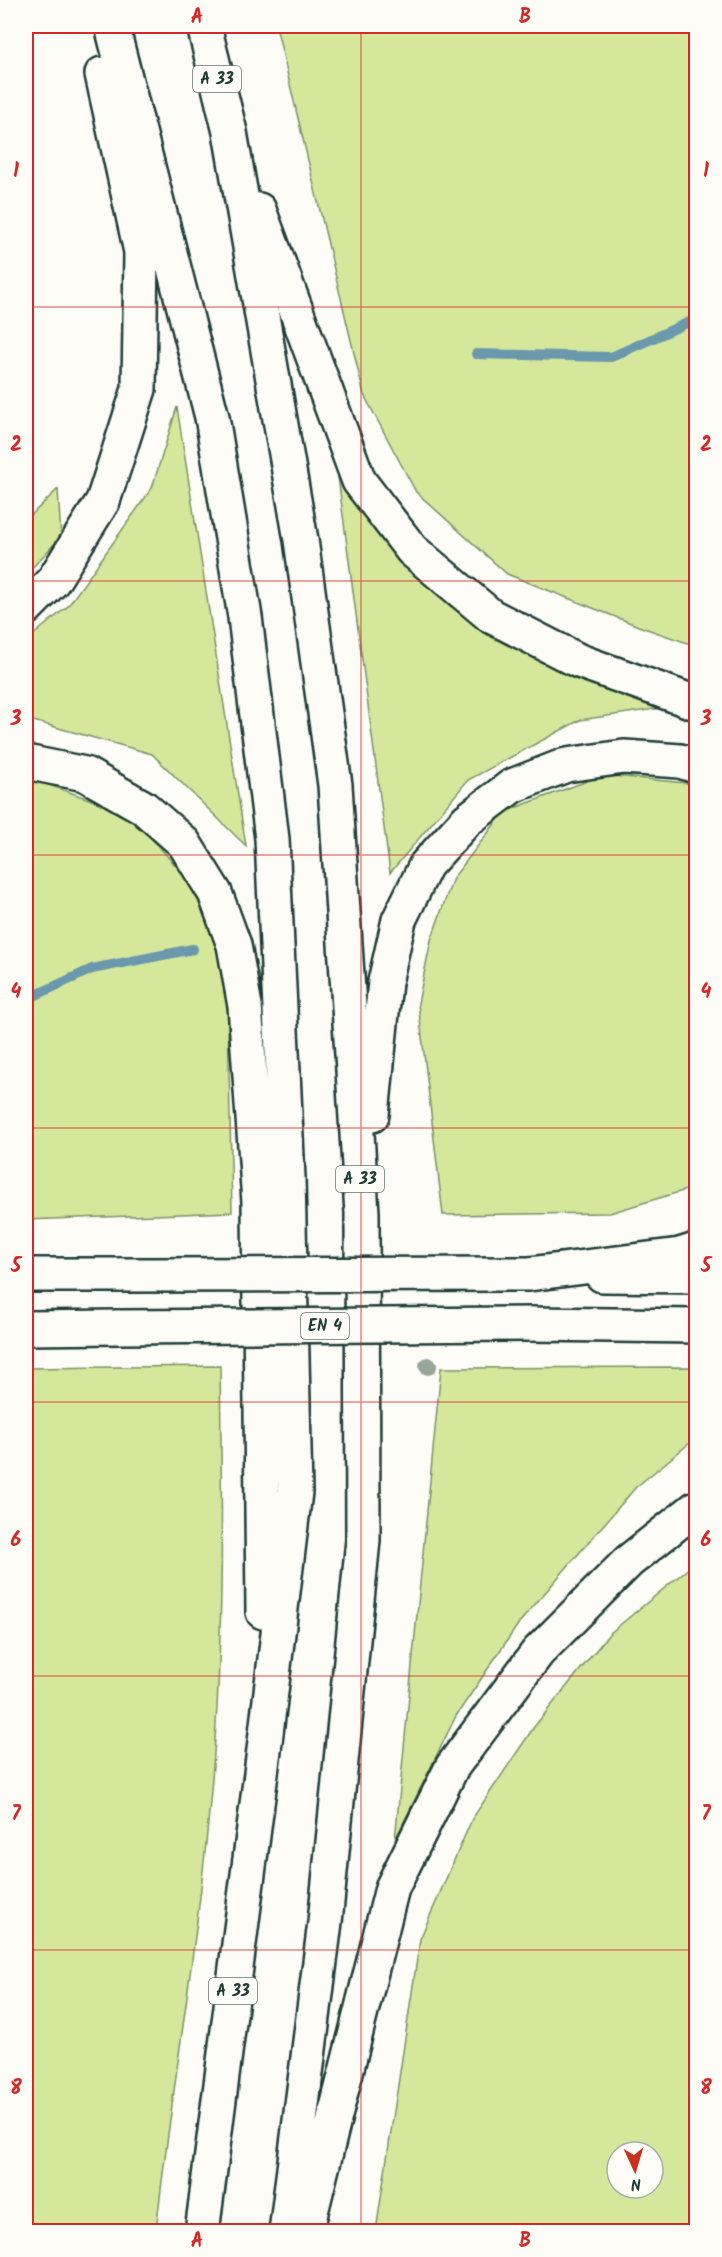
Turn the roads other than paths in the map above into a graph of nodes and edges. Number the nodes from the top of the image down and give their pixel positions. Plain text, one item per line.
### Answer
1 (92, 26) edge
2 (112, 26) edge
3 (204, 26) edge
4 (230, 132) junction
5 (26, 608) edge
6 (696, 703) edge
7 (26, 762) edge
8 (696, 766) edge
9 (362, 1213) junction
10 (696, 1250) edge
11 (529, 1274) junction
12 (26, 1275) edge
13 (696, 1276) edge
14 (696, 1326) edge
15 (26, 1328) edge
16 (696, 1508) edge
17 (264, 1750) junction
18 (202, 2232) edge
19 (286, 2232) edge
20 (306, 2232) edge

1 - 5 main road
2 - 17 main road, A 33
3 - 4 main road, A 33
4 - 6 main road
4 - 9 main road, A 33
7 - 17 main road
8 - 9 main road
9 - 19 main road, A 33
10 - 11 main road
11 - 12 main road, bridge
11 - 13 main road
14 - 15 main road, EN 4, bridge
16 - 20 main road
17 - 18 main road, A 33

